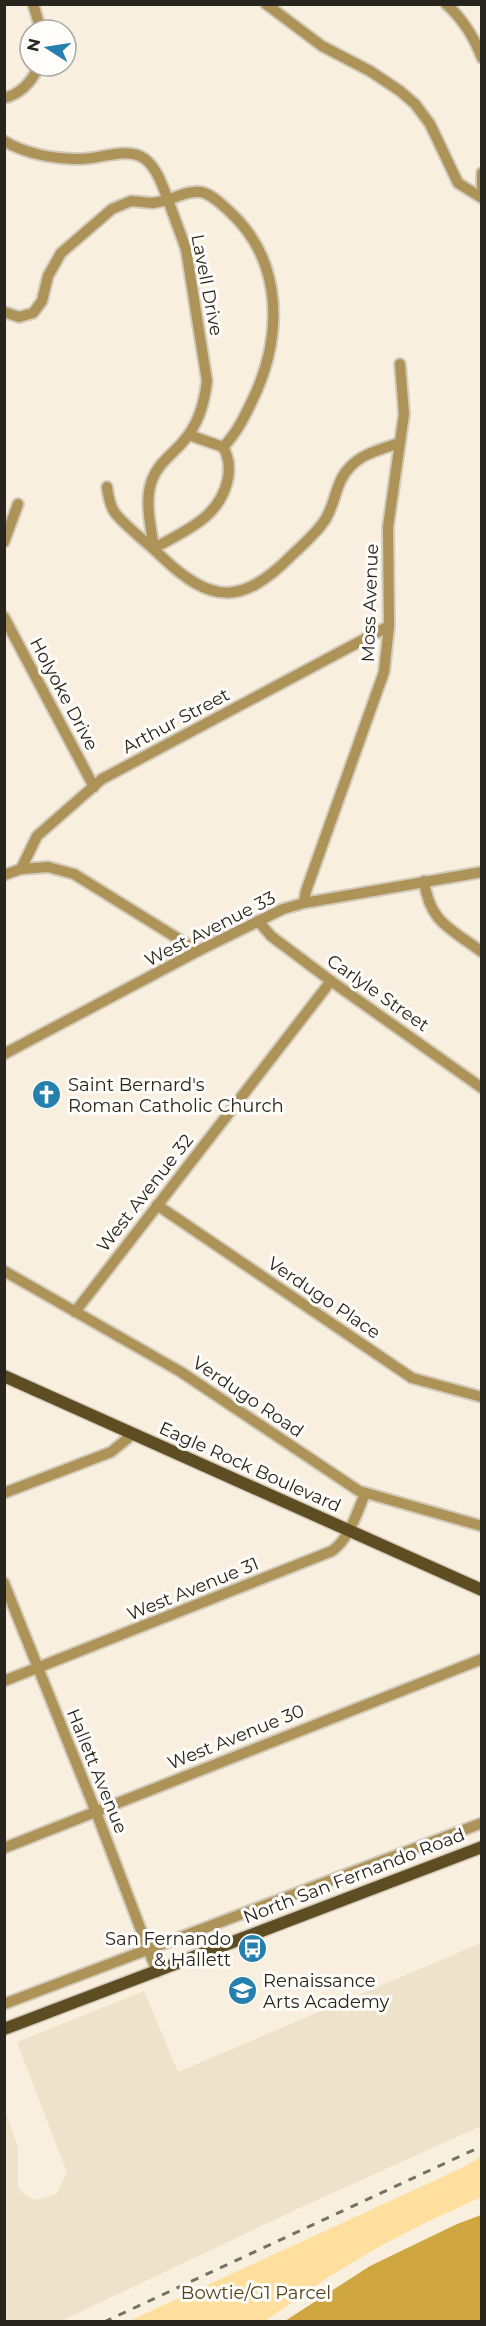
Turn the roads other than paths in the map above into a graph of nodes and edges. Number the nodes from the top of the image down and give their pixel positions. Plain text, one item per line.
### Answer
1 (266, 4) edge
2 (446, 4) edge
3 (482, 58) edge
4 (32, 78) edge
5 (4, 98) edge
6 (4, 141) edge
7 (482, 173) edge
8 (482, 187) edge
9 (482, 198) edge
10 (168, 200) junction
11 (4, 312) edge
12 (400, 364) dead end
13 (189, 435) junction
14 (399, 443) junction
15 (222, 447) junction
16 (107, 487) dead end
17 (18, 504) dead end
18 (4, 542) edge
19 (154, 548) junction
20 (4, 617) edge
21 (389, 626) junction
22 (94, 786) junction
23 (21, 869) junction
24 (482, 872) edge
25 (4, 875) edge
26 (424, 881) junction
27 (304, 903) junction
28 (258, 921) junction
29 (198, 951) junction
30 (482, 952) edge
31 (331, 981) junction
32 (4, 1054) edge
33 (482, 1088) edge
34 (157, 1204) junction
35 (4, 1272) edge
36 (75, 1312) junction
37 (4, 1376) edge
38 (482, 1396) edge
39 (133, 1434) junction
40 (4, 1493) edge
41 (365, 1494) junction
42 (482, 1526) edge
43 (349, 1531) junction
44 (4, 1583) edge
45 (482, 1590) edge
46 (482, 1659) edge
47 (39, 1668) junction
48 (4, 1681) edge
49 (96, 1812) junction
50 (482, 1824) edge
51 (482, 1847) edge
52 (4, 1848) edge
53 (150, 1951) junction
54 (157, 1972) junction
55 (4, 2004) edge
56 (4, 2029) edge

1 - 9 street
2 - 3 street
4 - 5 street
6 - 10 street, Lavell Drive
7 - 8 street
10 - 11 street
10 - 13 street, Lavell Drive
10 - 15 street
12 - 14 street, Moss Avenue
13 - 15 street
13 - 19 street, Lavell Drive
14 - 19 street
14 - 21 street, Moss Avenue
15 - 19 street
16 - 19 street
17 - 18 street
20 - 22 street, Holyoke Drive
21 - 22 street, Arthur Street
21 - 27 street, Moss Avenue
22 - 23 street, Arthur Street
23 - 25 street
23 - 29 street
24 - 26 street, West Avenue 33
26 - 27 street, West Avenue 33
26 - 30 street
27 - 28 street, West Avenue 33
28 - 29 street, West Avenue 33
28 - 31 street, Carlyle Street
29 - 32 street, West Avenue 33
31 - 33 street, Carlyle Street
31 - 34 street, West Avenue 32
34 - 36 street, West Avenue 32
34 - 38 street, Verdugo Place
35 - 36 street, Verdugo Road
36 - 41 street, Verdugo Road
37 - 39 main road, Eagle Rock Boulevard
39 - 40 street
39 - 43 main road, Eagle Rock Boulevard
41 - 42 street, Verdugo Road
41 - 43 street, West Avenue 31
43 - 45 main road, Eagle Rock Boulevard
43 - 47 street, West Avenue 31
44 - 47 street, Hallett Avenue
46 - 49 street, West Avenue 30
47 - 48 street, West Avenue 31
47 - 49 street, Hallett Avenue
49 - 52 street, West Avenue 30
49 - 53 street, Hallett Avenue
50 - 53 street, North San Fernando Road
51 - 54 main road, North San Fernando Road
53 - 54 street, Hallett Avenue
53 - 55 street, North San Fernando Road
54 - 56 main road, North San Fernando Road

